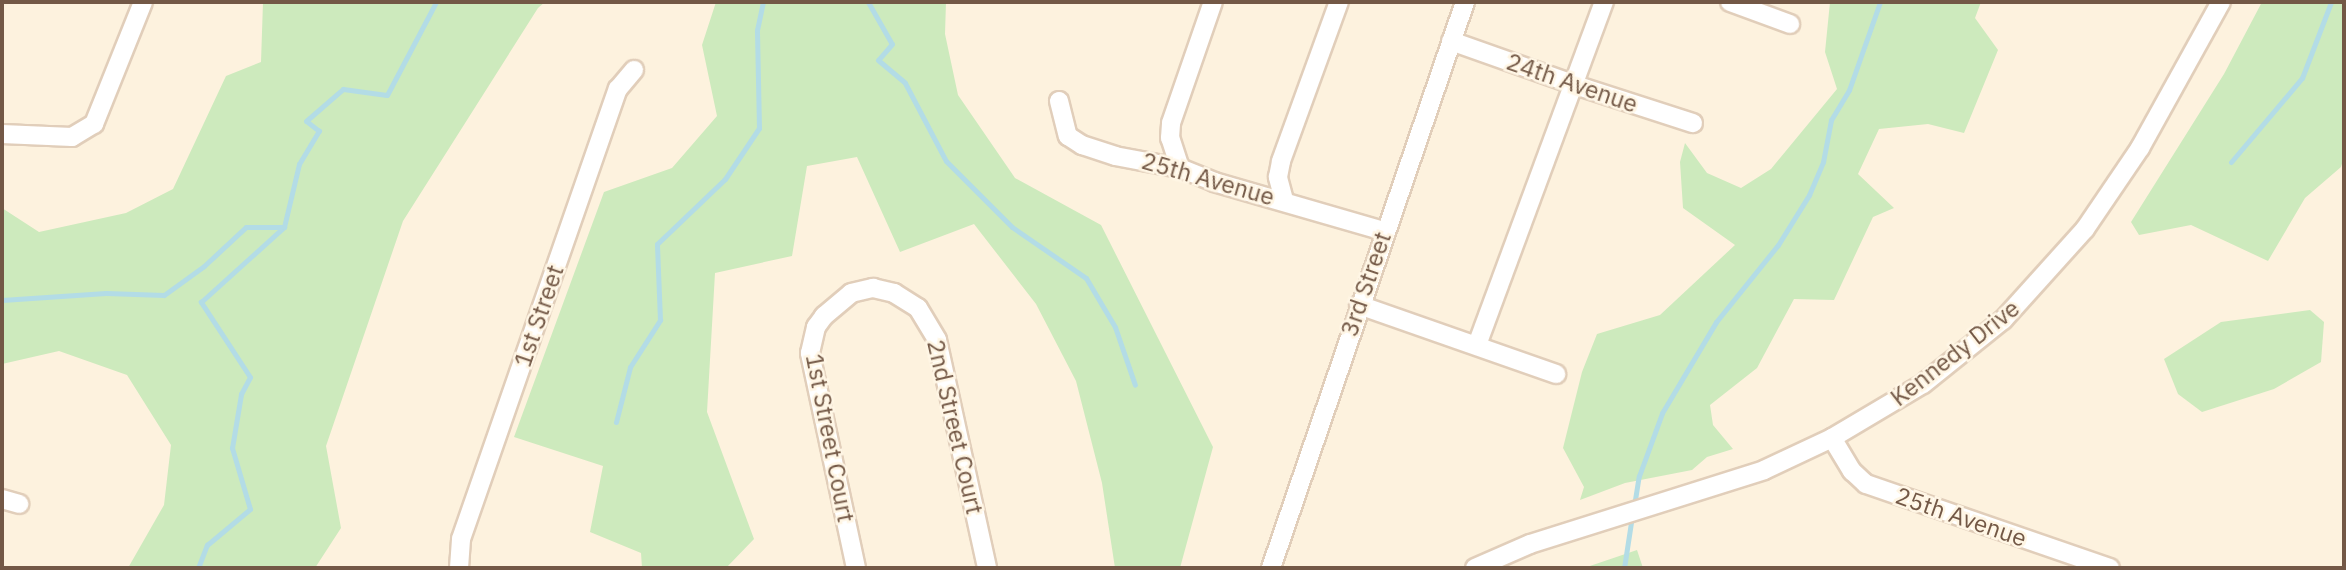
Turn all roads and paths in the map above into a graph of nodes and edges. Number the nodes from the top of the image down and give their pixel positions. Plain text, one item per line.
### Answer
1 (143, 2) edge
2 (1213, 2) edge
3 (1339, 2) edge
4 (1465, 2) edge
5 (1604, 2) edge
6 (1730, 2) edge
7 (2221, 2) edge
8 (1790, 24) dead end
9 (1451, 41) junction
10 (634, 70) dead end
11 (1575, 85) junction
12 (1059, 101) dead end
13 (1693, 123) dead end
14 (2, 134) edge
15 (1180, 168) junction
16 (1284, 200) junction
17 (1384, 232) junction
18 (862, 289) joint
19 (1359, 304) junction
20 (1477, 345) junction
21 (1556, 374) dead end
22 (1832, 438) junction
23 (459, 568) edge
24 (856, 568) edge
25 (987, 568) edge
26 (1270, 568) edge
27 (1475, 568) edge
28 (2110, 568) edge

1 - 14 street
2 - 15 street
3 - 16 street
4 - 9 street, 3rd Street
5 - 11 street
6 - 8 street
7 - 22 street, Kennedy Drive
9 - 11 street, 24th Avenue
9 - 17 street, 3rd Street
10 - 23 street, 1st Street
11 - 13 street, 24th Avenue
11 - 20 street
12 - 15 street, 25th Avenue
15 - 16 street, 25th Avenue
16 - 17 street, 25th Avenue
17 - 19 street, 3rd Street
18 - 24 street, 1st Street Court
18 - 25 street, 2nd Street Court
19 - 20 street
19 - 26 street, 3rd Street
20 - 21 street
22 - 27 street, Kennedy Drive
22 - 28 street, 25th Avenue

